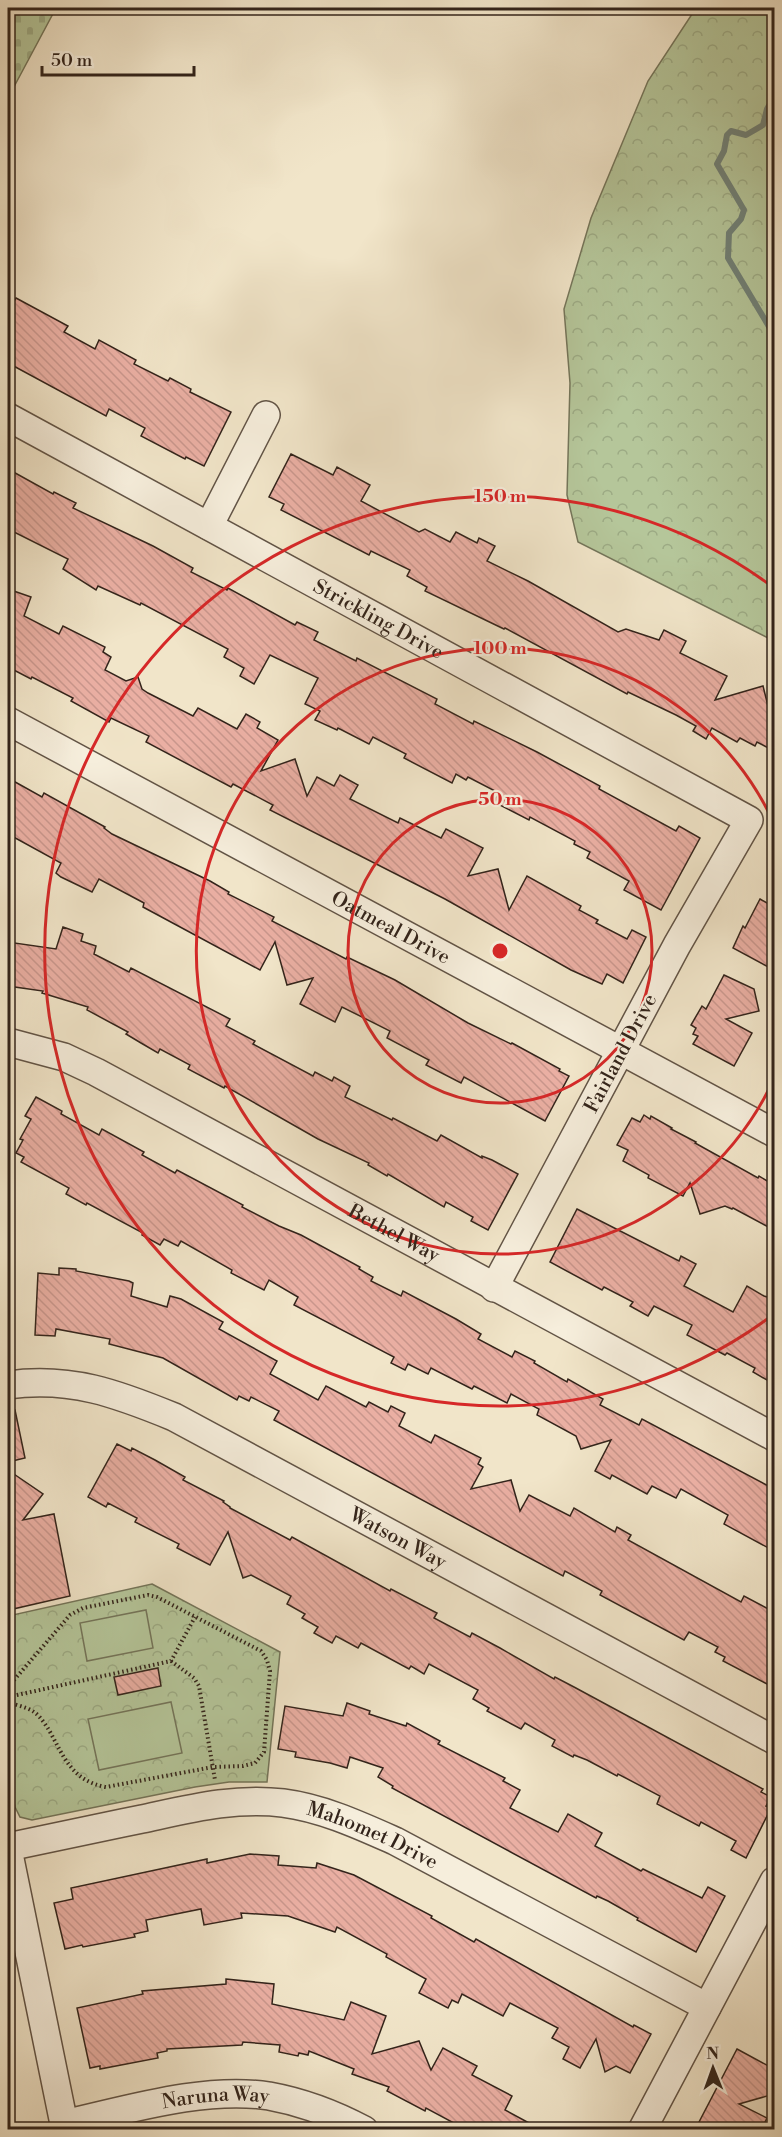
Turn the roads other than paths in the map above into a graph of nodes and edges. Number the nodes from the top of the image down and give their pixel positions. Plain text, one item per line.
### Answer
1 (266, 415) dead end
2 (8, 417) edge
3 (209, 526) junction
4 (8, 721) edge
5 (749, 820) joint
6 (8, 1042) edge
7 (622, 1051) junction
8 (774, 1133) edge
9 (495, 1288) junction
10 (8, 1385) edge
11 (774, 1437) edge
12 (774, 1740) edge
13 (8, 1848) edge
14 (774, 1881) edge
15 (707, 2007) junction
16 (364, 2130) edge
17 (642, 2130) edge

1 - 3 street
2 - 3 street, Strickling Drive
3 - 5 street, Strickling Drive
4 - 7 street, Oatmeal Drive
5 - 7 street, Fairland Drive
6 - 9 street, Bethel Way
7 - 8 street, Oatmeal Drive
7 - 9 street, Fairland Drive
9 - 11 street, Bethel Way
10 - 12 street, Watson Way
13 - 15 street, Mahomet Drive
13 - 16 street, Naruna Way
14 - 15 street
15 - 17 street

